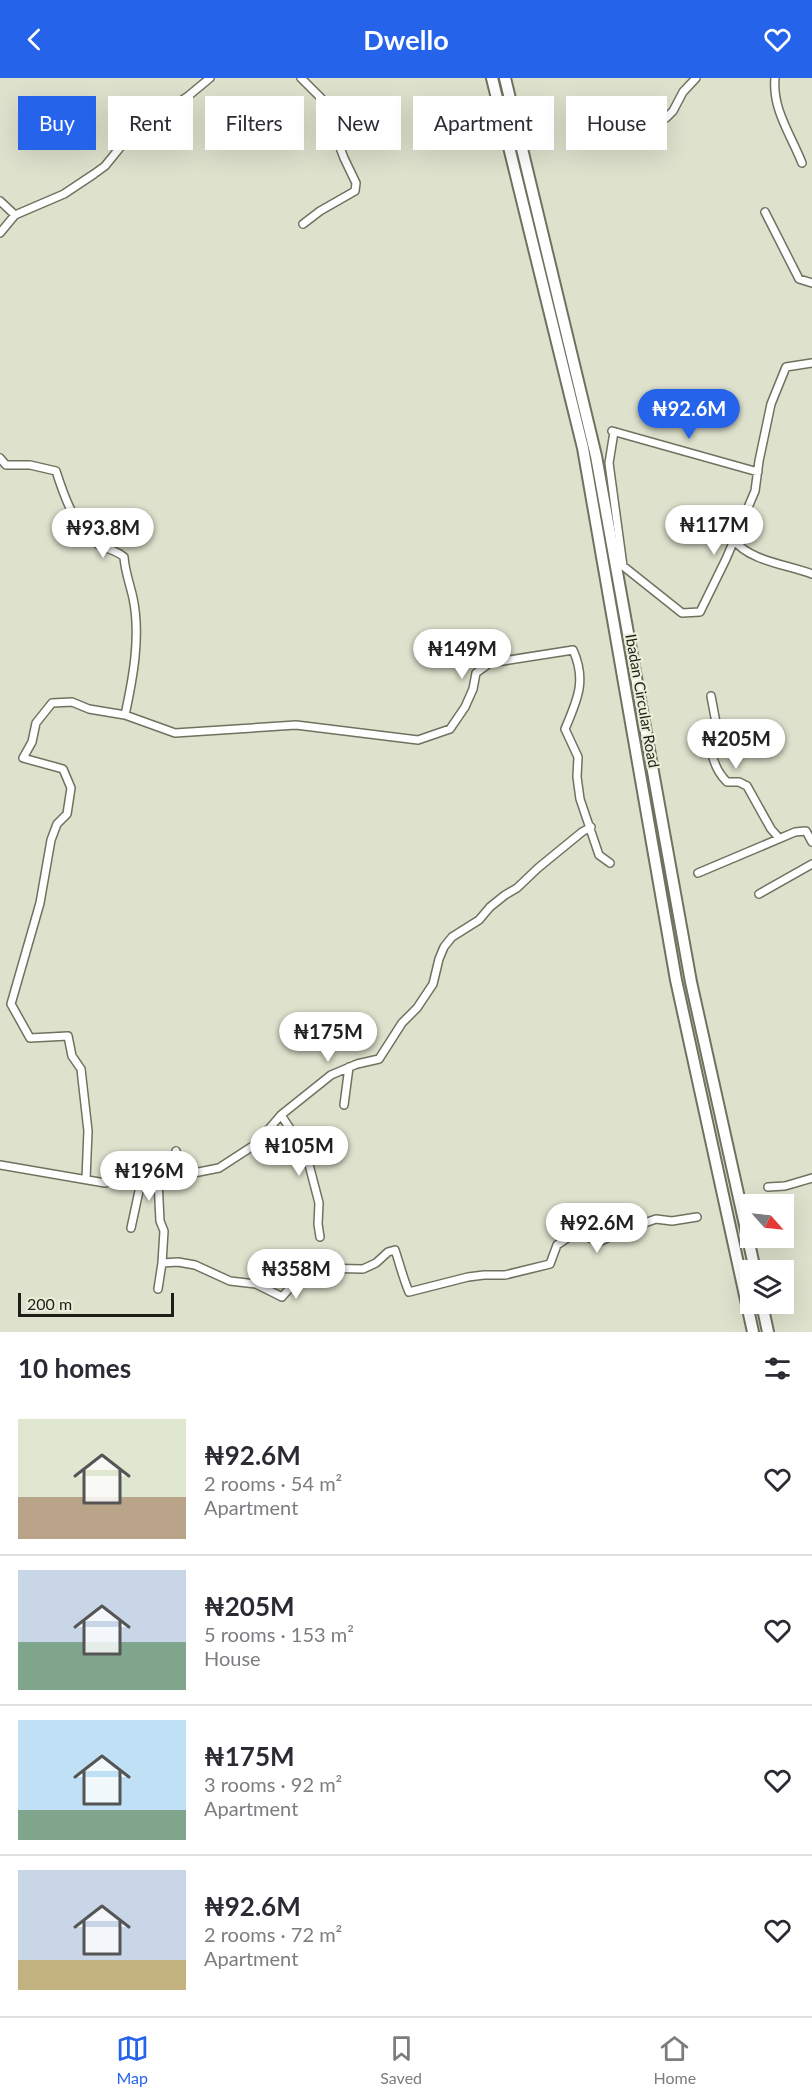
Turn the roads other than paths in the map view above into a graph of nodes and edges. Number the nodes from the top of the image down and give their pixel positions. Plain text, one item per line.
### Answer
1 (210, 78) edge
2 (301, 78) edge
3 (492, 78) edge
4 (505, 78) edge
5 (696, 78) edge
6 (775, 78) edge
7 (667, 117) edge
8 (802, 163) dead end
9 (0, 201) edge
10 (765, 212) dead end
11 (15, 215) junction
12 (303, 224) dead end
13 (0, 233) edge
14 (812, 283) edge
15 (812, 363) edge
16 (0, 458) edge
17 (758, 472) junction
18 (734, 540) junction
19 (812, 574) edge
20 (711, 696) dead end
21 (125, 715) junction
22 (591, 827) junction
23 (779, 838) junction
24 (812, 842) edge
25 (610, 863) dead end
26 (812, 864) edge
27 (698, 873) dead end
28 (759, 894) dead end
29 (349, 1067) junction
30 (344, 1105) dead end
31 (281, 1115) junction
32 (176, 1150) dead end
33 (0, 1166) edge
34 (138, 1175) junction
35 (186, 1175) junction
36 (812, 1178) edge
37 (86, 1179) junction
38 (158, 1180) junction
39 (768, 1186) dead end
40 (697, 1217) dead end
41 (131, 1228) dead end
42 (320, 1237) dead end
43 (753, 1260) edge
44 (162, 1263) junction
45 (158, 1289) dead end
46 (764, 1314) edge
47 (753, 1332) edge
48 (768, 1332) edge

1 - 11 street
2 - 12 street
3 - 47 highway, Ibadan Circular Road
4 - 43 highway, Ibadan Circular Road
5 - 7 street
6 - 8 street
9 - 11 street
10 - 14 street
11 - 13 street
15 - 17 street
16 - 21 street
17 - 18 street
17 - 18 street
18 - 19 street
20 - 23 street
21 - 22 street
21 - 37 street
22 - 25 street
22 - 29 street
23 - 24 street
23 - 27 street
26 - 28 street
29 - 30 street
29 - 31 street
31 - 35 street
31 - 42 street
32 - 35 street
33 - 37 street
34 - 37 street
34 - 38 street
34 - 41 street
35 - 38 street
36 - 39 street
38 - 44 street
40 - 44 street
44 - 45 street
46 - 48 highway

